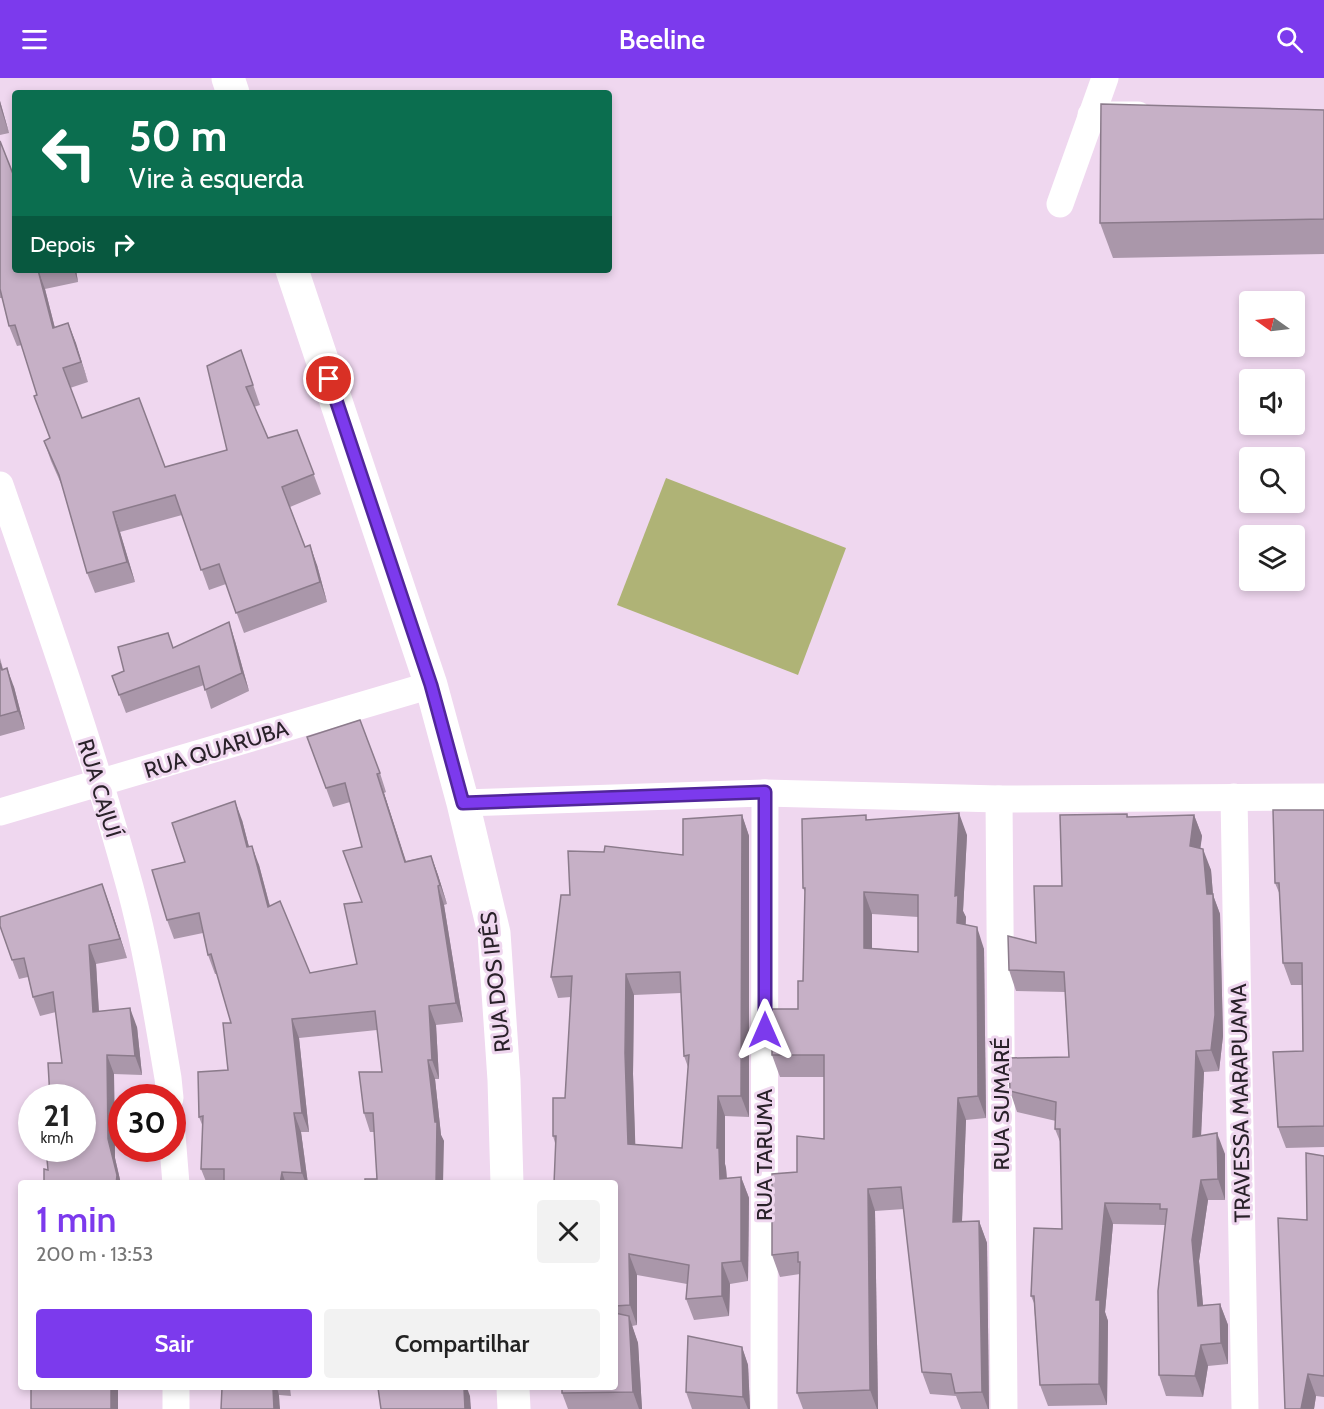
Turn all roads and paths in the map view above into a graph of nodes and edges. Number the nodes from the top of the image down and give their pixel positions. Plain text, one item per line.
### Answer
1 (1105, 78) edge
2 (1091, 115) junction
3 (1161, 115) edge
4 (1060, 204) dead end
5 (293, 273) edge
6 (0, 484) edge
7 (431, 685) junction
8 (99, 784) junction
9 (765, 792) junction
10 (1234, 797) junction
11 (1324, 797) edge
12 (999, 799) junction
13 (463, 803) junction
14 (0, 813) edge
15 (169, 1084) edge
16 (174, 1162) edge
17 (176, 1180) edge
18 (507, 1180) edge
19 (176, 1390) edge
20 (513, 1390) edge
21 (176, 1409) edge
22 (514, 1409) edge
23 (764, 1409) edge
24 (1004, 1409) edge
25 (1245, 1409) edge

1 - 2 street
2 - 3 street
2 - 4 street
5 - 7 street, RUA DOS IPÊS
6 - 8 street, RUA CAJUÍ
7 - 8 street, RUA QUARUBA
7 - 13 street, RUA DOS IPÊS
8 - 14 street, RUA QUARUBA
8 - 15 street, RUA CAJUÍ
9 - 12 street
9 - 13 street
9 - 23 street, RUA TARUMA
10 - 11 street
10 - 12 street
10 - 25 street, TRAVESSA MARAPUAMA
12 - 24 street, RUA SUMARÉ
13 - 18 street, RUA DOS IPÊS
16 - 17 street
19 - 21 street
20 - 22 street

